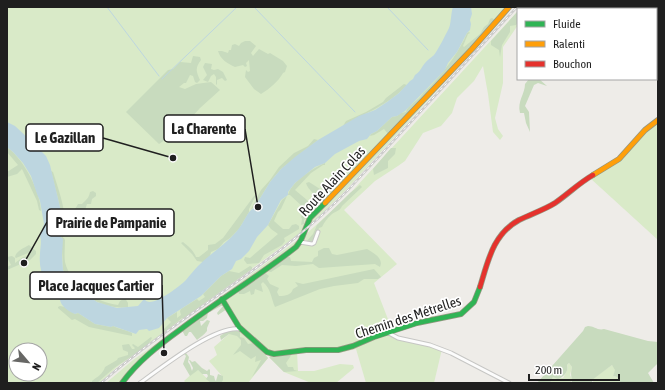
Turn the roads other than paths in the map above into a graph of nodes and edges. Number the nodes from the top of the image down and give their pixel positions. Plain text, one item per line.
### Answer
1 (509, 7) edge
2 (658, 120) edge
3 (318, 232) dead end
4 (300, 242) junction
5 (222, 299) junction
6 (241, 329) junction
7 (387, 332) junction
8 (122, 383) edge
9 (140, 383) edge
10 (509, 383) edge

1 - 4 street, Route Alain Colas
2 - 7 street, Chemin des Métrelles
3 - 4 street
4 - 5 street, Route Alain Colas
5 - 6 street, Chemin des Métrelles
5 - 8 street, Route Alain Colas
6 - 7 street, Chemin des Métrelles
6 - 9 street
7 - 10 street

